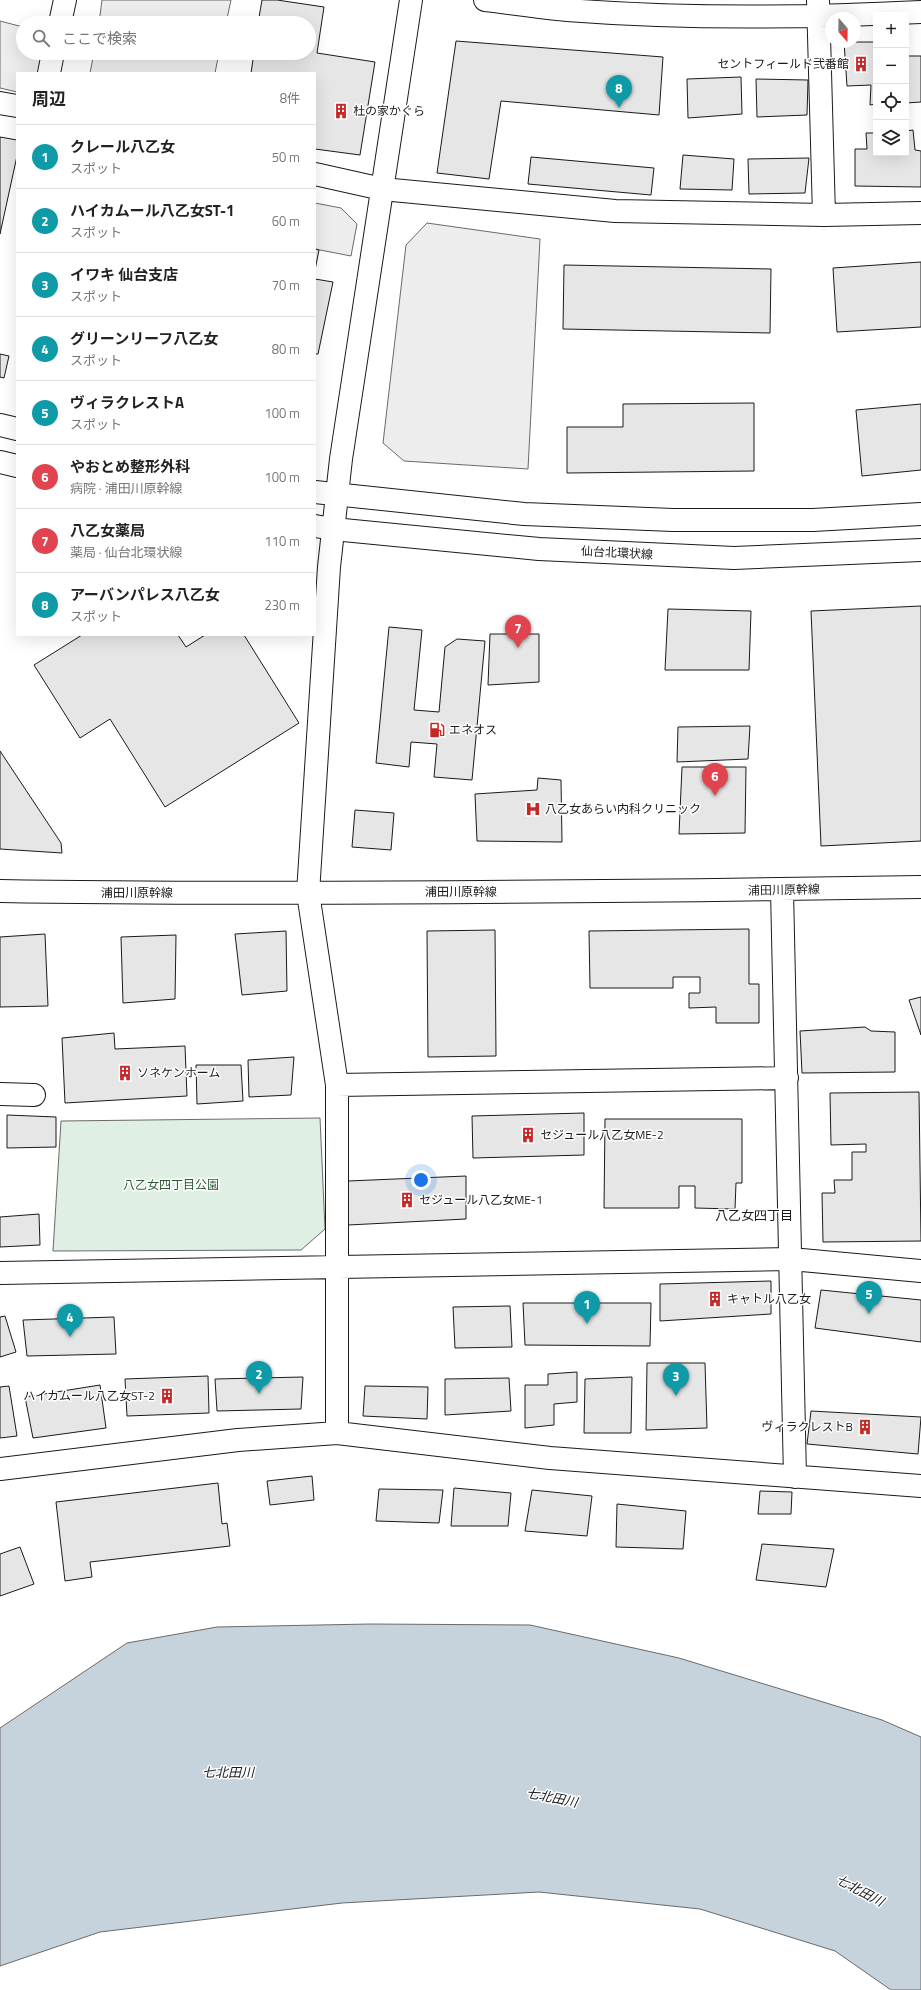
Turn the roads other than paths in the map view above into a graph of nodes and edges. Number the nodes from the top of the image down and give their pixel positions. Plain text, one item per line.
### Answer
1 (65, 0) edge
2 (411, 0) edge
3 (486, 0) edge
4 (818, 9) edge
5 (921, 12) edge
6 (62, 16) edge
7 (52, 60) edge
8 (49, 72) edge
9 (0, 103) edge
10 (16, 106) edge
11 (316, 174) edge
12 (382, 189) junction
13 (921, 213) edge
14 (824, 215) junction
15 (0, 425) edge
16 (16, 429) edge
17 (0, 462) edge
18 (16, 466) edge
19 (316, 492) edge
20 (337, 495) junction
21 (921, 514) edge
22 (324, 528) edge
23 (921, 550) edge
24 (921, 887) edge
25 (782, 890) junction
26 (0, 891) edge
27 (308, 893) junction
28 (787, 1078) junction
29 (337, 1085) junction
30 (0, 1094) edge
31 (34, 1095) dead end
32 (791, 1259) junction
33 (337, 1267) junction
34 (921, 1271) edge
35 (0, 1273) edge
36 (337, 1433) junction
37 (0, 1469) edge
38 (795, 1477) junction
39 (921, 1486) edge

1 - 6 street
2 - 12 street
3 - 4 street
4 - 5 street
4 - 14 street
7 - 8 street
9 - 10 street
11 - 12 street
12 - 14 street
12 - 20 street
13 - 14 street
15 - 16 street
17 - 18 street
19 - 20 street
20 - 21 street
20 - 22 street
22 - 23 street, 仙台北環状線
22 - 27 street
24 - 25 street, 浦田川原幹線
25 - 27 street, 浦田川原幹線
25 - 28 street
26 - 27 street, 浦田川原幹線
27 - 29 street
28 - 29 street
28 - 32 street
29 - 33 street
30 - 31 street
32 - 33 street
32 - 34 street
32 - 38 street
33 - 35 street
33 - 36 street
36 - 37 street
36 - 38 street
38 - 39 street

